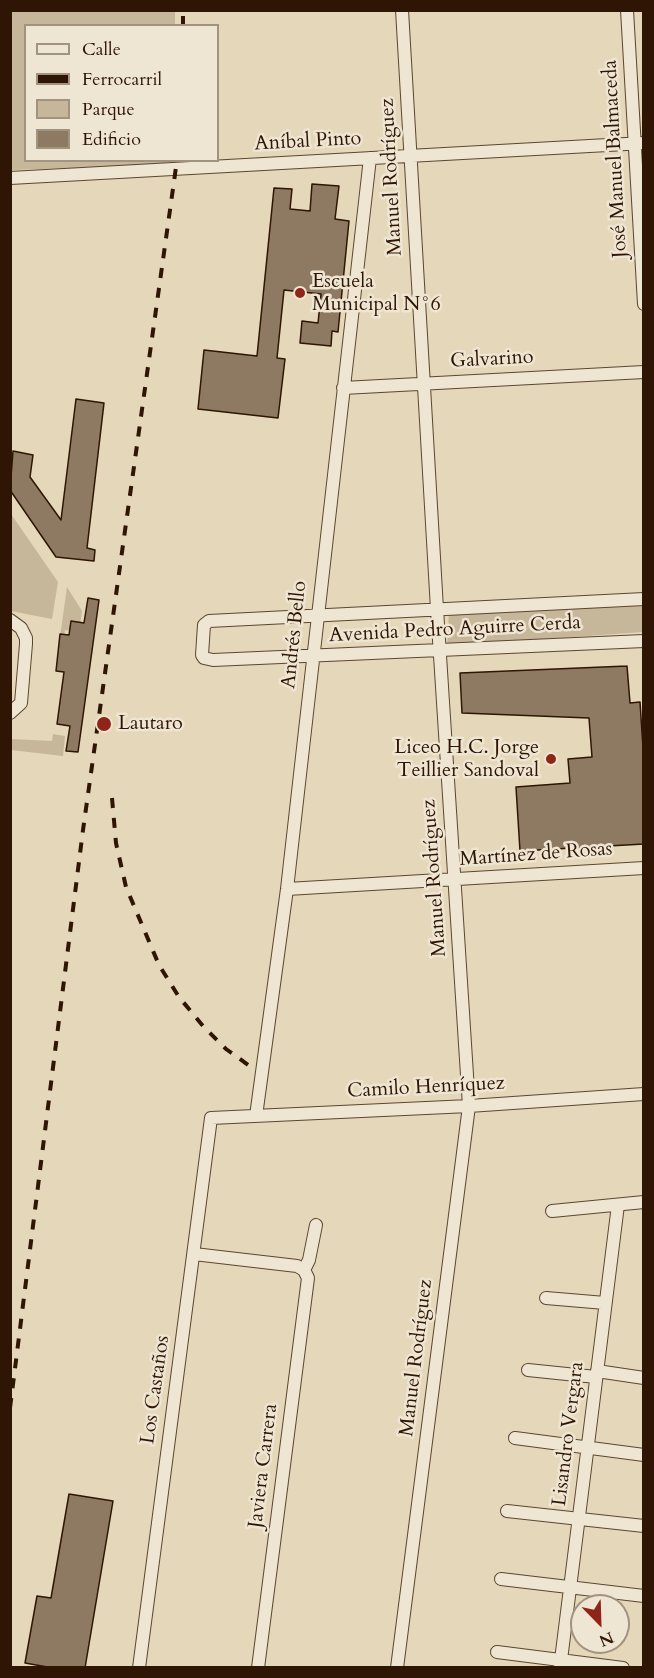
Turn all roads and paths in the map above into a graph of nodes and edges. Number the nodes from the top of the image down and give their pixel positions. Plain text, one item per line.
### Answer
1 (402, 10) edge
2 (627, 10) edge
3 (639, 143) edge
4 (409, 156) junction
5 (370, 158) junction
6 (10, 178) edge
7 (644, 304) edge
8 (644, 372) edge
9 (424, 383) junction
10 (343, 388) junction
11 (644, 598) edge
12 (437, 609) junction
13 (317, 615) junction
14 (10, 620) edge
15 (644, 641) edge
16 (440, 650) junction
17 (313, 656) junction
18 (10, 713) edge
19 (644, 868) edge
20 (455, 880) junction
21 (287, 890) junction
22 (644, 1094) edge
23 (470, 1106) junction
24 (256, 1116) junction
25 (211, 1118) joint
26 (644, 1202) edge
27 (618, 1205) junction
28 (552, 1211) dead end
29 (316, 1225) dead end
30 (194, 1254) junction
31 (304, 1270) junction
32 (546, 1298) dead end
33 (605, 1303) junction
34 (528, 1370) dead end
35 (596, 1374) junction
36 (644, 1378) edge
37 (515, 1438) dead end
38 (587, 1448) junction
39 (644, 1455) edge
40 (507, 1510) dead end
41 (578, 1518) junction
42 (644, 1526) edge
43 (501, 1580) dead end
44 (569, 1587) junction
45 (644, 1596) edge
46 (496, 1652) dead end
47 (560, 1664) edge
48 (138, 1668) edge
49 (258, 1668) edge
50 (397, 1668) edge
51 (623, 1668) edge

1 - 4 street, Manuel Rodríguez
2 - 3 street, José Manuel Balmaceda
3 - 4 street, Aníbal Pinto
3 - 7 street, José Manuel Balmaceda
4 - 5 street, Aníbal Pinto
4 - 9 street, Manuel Rodríguez
5 - 6 street, Aníbal Pinto
5 - 10 street, Andrés Bello
8 - 9 street, Galvarino
9 - 10 street, Galvarino
9 - 12 street, Manuel Rodríguez
10 - 13 street, Andrés Bello
11 - 12 street, Avenida Pedro Aguirre Cerda
12 - 13 street, Avenida Pedro Aguirre Cerda
12 - 16 street, Manuel Rodríguez
13 - 17 street, Andrés Bello
13 - 17 street, Avenida Pedro Aguirre Cerda
14 - 18 street
15 - 16 street, Avenida Pedro Aguirre Cerda
16 - 17 street, Avenida Pedro Aguirre Cerda
16 - 20 street, Manuel Rodríguez
17 - 21 street, Andrés Bello
19 - 20 street, Martínez de Rosas
20 - 21 street, Martínez de Rosas
20 - 23 street, Manuel Rodríguez
21 - 24 street, Andrés Bello
22 - 23 street, Camilo Henríquez
23 - 24 street, Camilo Henríquez
23 - 50 street, Manuel Rodríguez
24 - 25 street, Camilo Henríquez
25 - 30 street, Los Castaños
26 - 27 street
27 - 28 street
27 - 33 street, Lisandro Vergara
29 - 31 street, Javiera Carrera
30 - 31 street
30 - 48 street, Los Castaños
31 - 49 street, Javiera Carrera
32 - 33 street
33 - 35 street, Lisandro Vergara
34 - 35 street
35 - 36 street
35 - 38 street, Lisandro Vergara
37 - 38 street
38 - 39 street
38 - 41 street, Lisandro Vergara
40 - 41 street
41 - 42 street
41 - 44 street, Lisandro Vergara
43 - 44 street
44 - 45 street
44 - 47 street, Lisandro Vergara
46 - 47 street
47 - 51 street

